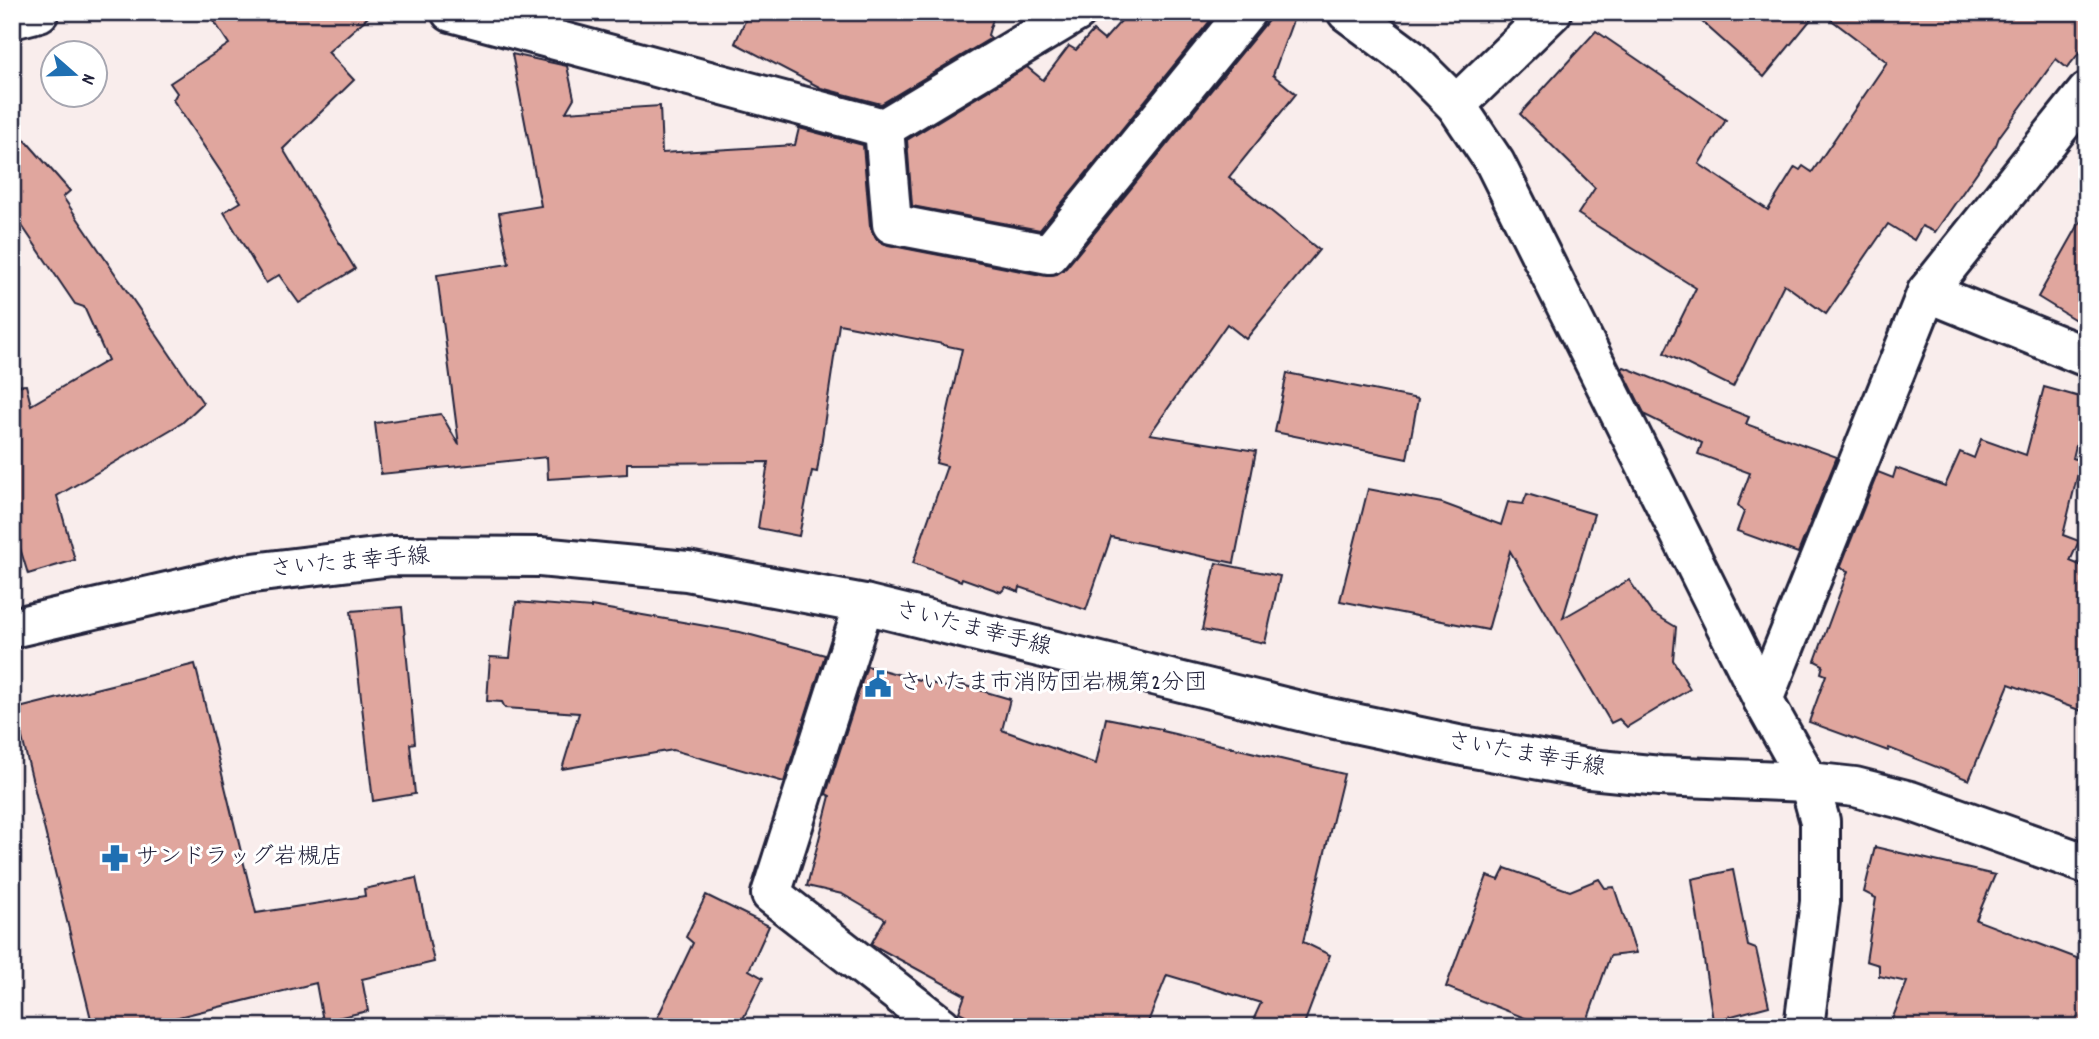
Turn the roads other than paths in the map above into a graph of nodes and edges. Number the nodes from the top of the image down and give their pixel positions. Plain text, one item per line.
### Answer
1 (38, 12) edge
2 (451, 12) edge
3 (1077, 12) edge
4 (1246, 12) edge
5 (1347, 12) edge
6 (1552, 12) edge
7 (495, 18) edge
8 (12, 19) edge
9 (2087, 92) edge
10 (1457, 104) junction
11 (884, 128) junction
12 (1927, 292) junction
13 (2087, 357) edge
14 (864, 604) junction
15 (12, 628) edge
16 (1763, 700) junction
17 (1809, 782) junction
18 (2087, 864) edge
19 (942, 1027) edge
20 (1804, 1027) edge

1 - 8 street
2 - 7 street
3 - 11 street
4 - 11 street
5 - 10 street
6 - 10 street
7 - 11 street
9 - 12 street
10 - 16 street
12 - 13 street
12 - 16 street
14 - 15 street, さいたま幸手線
14 - 17 street, さいたま幸手線
14 - 19 street
16 - 17 street
17 - 18 street, さいたま幸手線
17 - 20 street

